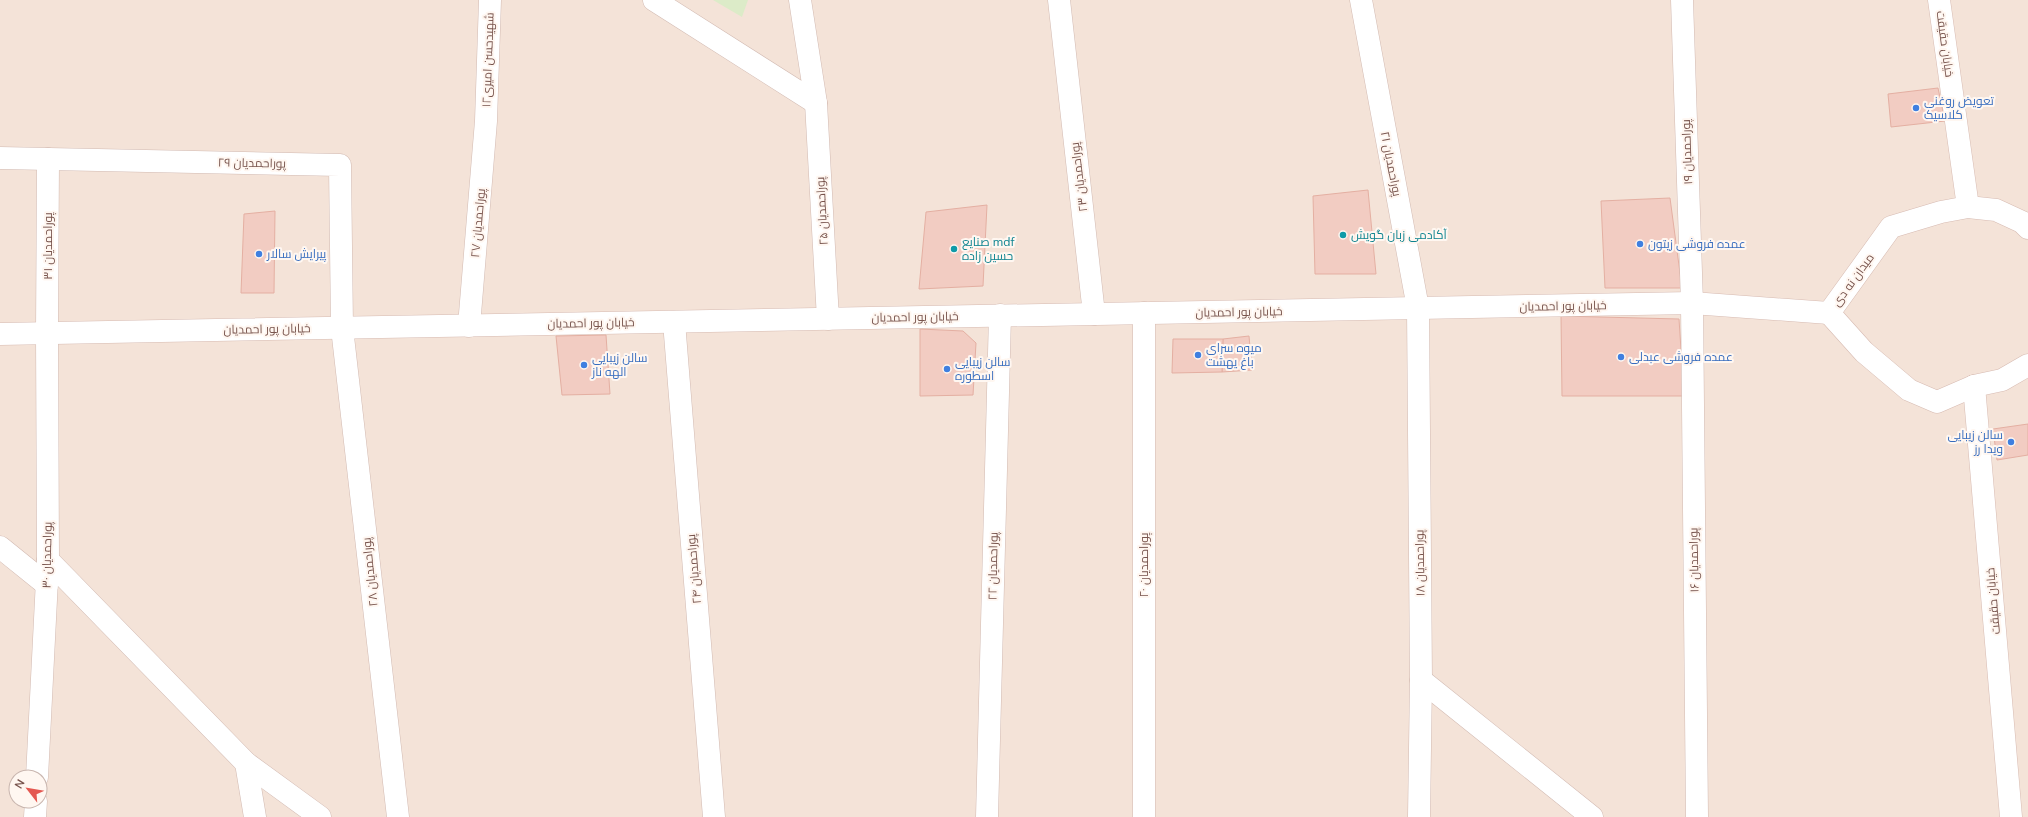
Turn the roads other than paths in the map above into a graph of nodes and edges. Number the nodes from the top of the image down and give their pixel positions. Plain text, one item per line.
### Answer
1 (490, 0) edge
2 (654, 0) edge
3 (800, 0) edge
4 (1059, 0) edge
5 (1682, 0) edge
6 (1939, 0) edge
7 (1362, 10) edge
8 (816, 103) junction
9 (486, 121) joint
10 (0, 158) edge
11 (48, 159) junction
12 (1968, 207) junction
13 (2028, 228) edge
14 (1692, 303) junction
15 (1418, 308) junction
16 (1144, 313) junction
17 (1829, 313) junction
18 (1094, 314) junction
19 (1000, 315) junction
20 (828, 319) junction
21 (674, 322) junction
22 (469, 326) junction
23 (342, 328) junction
24 (0, 334) edge
25 (47, 334) junction
26 (2028, 365) edge
27 (1974, 386) junction
28 (0, 547) edge
29 (48, 560) junction
30 (47, 585) junction
31 (1421, 680) junction
32 (246, 763) junction
33 (37, 769) edge
34 (256, 817) edge
35 (320, 817) edge
36 (398, 817) edge
37 (714, 817) edge
38 (987, 817) edge
39 (1144, 817) edge
40 (1419, 817) edge
41 (1592, 817) edge
42 (1697, 817) edge
43 (2011, 817) edge

1 - 9 street, شهیدحسن امیری۱۲
2 - 8 street
3 - 8 street, پوراحمدیان ۲۵
4 - 18 street, پوراحمدیان ۲۳
5 - 14 street, پوراحمدیان ۱۹
6 - 12 street, خیابان حقیقت
7 - 15 street, پوراحمدیان ۲۱
8 - 20 street, پوراحمدیان ۲۵
9 - 22 street, پوراحمدیان ۲۷
10 - 11 street, پوراحمدیان ۲۹
11 - 23 street, پوراحمدیان ۲۹
11 - 25 street, پوراحمدیان ۳۱
12 - 13 street, میدان نه دی
12 - 17 street, میدان نه دی
14 - 15 street, خیابان پور احمدیان
14 - 17 street, خیابان پور احمدیان
14 - 42 street, پوراحمدیان ۱۶
15 - 16 street, خیابان پور احمدیان
15 - 31 street, پوراحمدیان ۱۸
16 - 18 street, خیابان پور احمدیان
16 - 39 street, پوراحمدیان ۲۰
17 - 27 street, میدان نه دی
18 - 19 street, خیابان پور احمدیان
19 - 20 street, خیابان پور احمدیان
19 - 38 street, پوراحمدیان ۲۲
20 - 21 street, خیابان پور احمدیان
21 - 22 street, خیابان پور احمدیان
21 - 37 street, پوراحمدیان ۲۴
22 - 23 street, خیابان پور احمدیان
23 - 25 street, خیابان پور احمدیان
23 - 36 street, پوراحمدیان ۲۸
24 - 25 street, خیابان پور احمدیان
25 - 29 street, پوراحمدیان ۳۰
26 - 27 street, میدان نه دی
27 - 43 street, خیابان حقیقت
28 - 30 street
29 - 30 street, پوراحمدیان ۳۰
29 - 32 street
30 - 33 street, پوراحمدیان ۳۰
31 - 40 street, پوراحمدیان ۱۸
31 - 41 street
32 - 34 street
32 - 35 street

